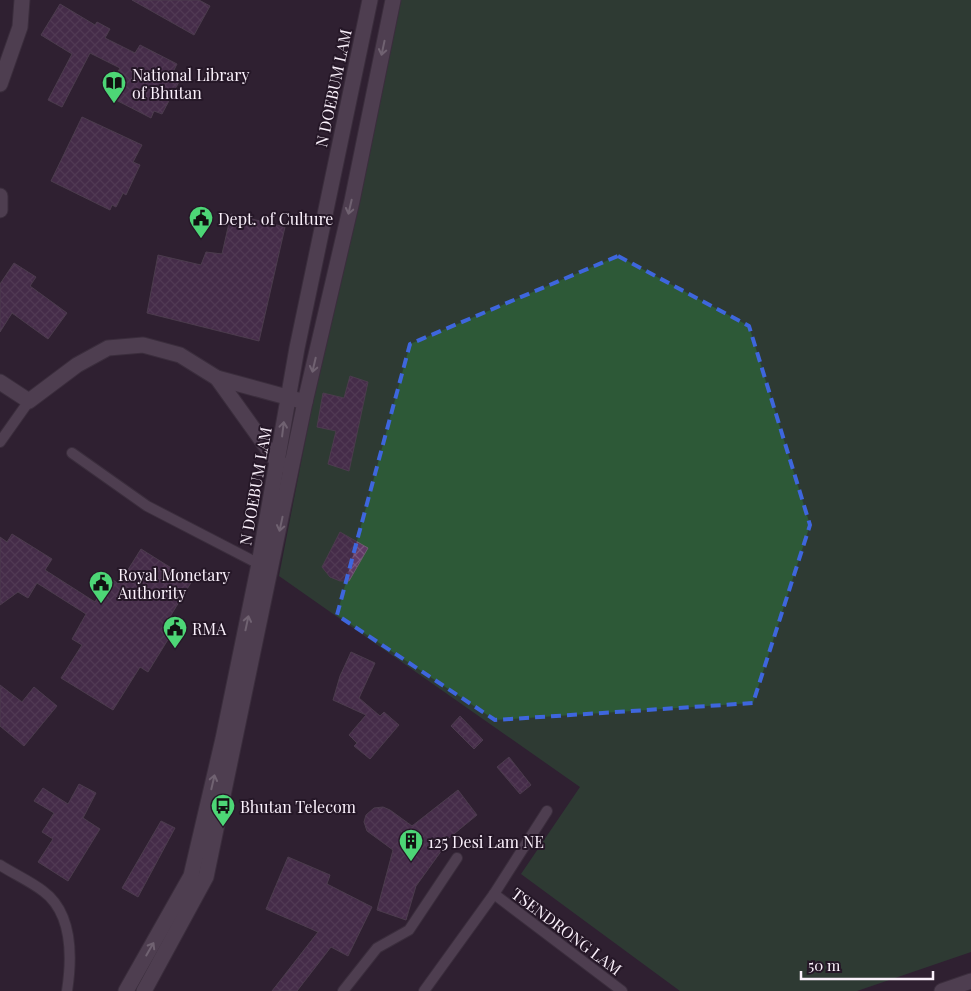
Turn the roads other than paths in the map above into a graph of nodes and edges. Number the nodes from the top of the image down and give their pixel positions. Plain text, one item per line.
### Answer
1 (22, 0) edge
2 (370, 0) edge
3 (393, 0) edge
4 (0, 84) edge
5 (0, 196) edge
6 (0, 210) edge
7 (217, 378) junction
8 (0, 382) edge
9 (287, 399) junction
10 (29, 401) junction
11 (305, 402) junction
12 (0, 442) edge
13 (72, 453) dead end
14 (278, 463) junction
15 (293, 468) junction
16 (259, 564) junction
17 (547, 811) dead end
18 (457, 858) dead end
19 (0, 865) edge
20 (494, 894) junction
21 (971, 981) edge
22 (67, 991) edge
23 (126, 991) edge
24 (144, 991) edge
25 (343, 991) edge
26 (424, 991) edge
27 (622, 991) edge
28 (942, 991) edge

1 - 4 main road
2 - 9 main road, N DOEBUM LAM
3 -> 11 main road, N DOEBUM LAM
5 - 6 main road
7 - 9 main road
7 - 10 main road
7 - 14 main road
8 - 10 main road
9 - 11 main road
14 -> 9 main road, N DOEBUM LAM
10 - 12 lane
11 - 15 main road, N DOEBUM LAM
13 - 16 lane
14 - 15 main road
14 - 16 main road, N DOEBUM LAM
15 -> 24 main road, N DOEBUM LAM
23 -> 16 main road, N DOEBUM LAM
17 - 20 lane
18 - 25 lane
19 - 22 lane
20 - 26 lane, TSENDRONG LAM
20 - 27 lane, TSENDRONG LAM
21 - 28 main road

